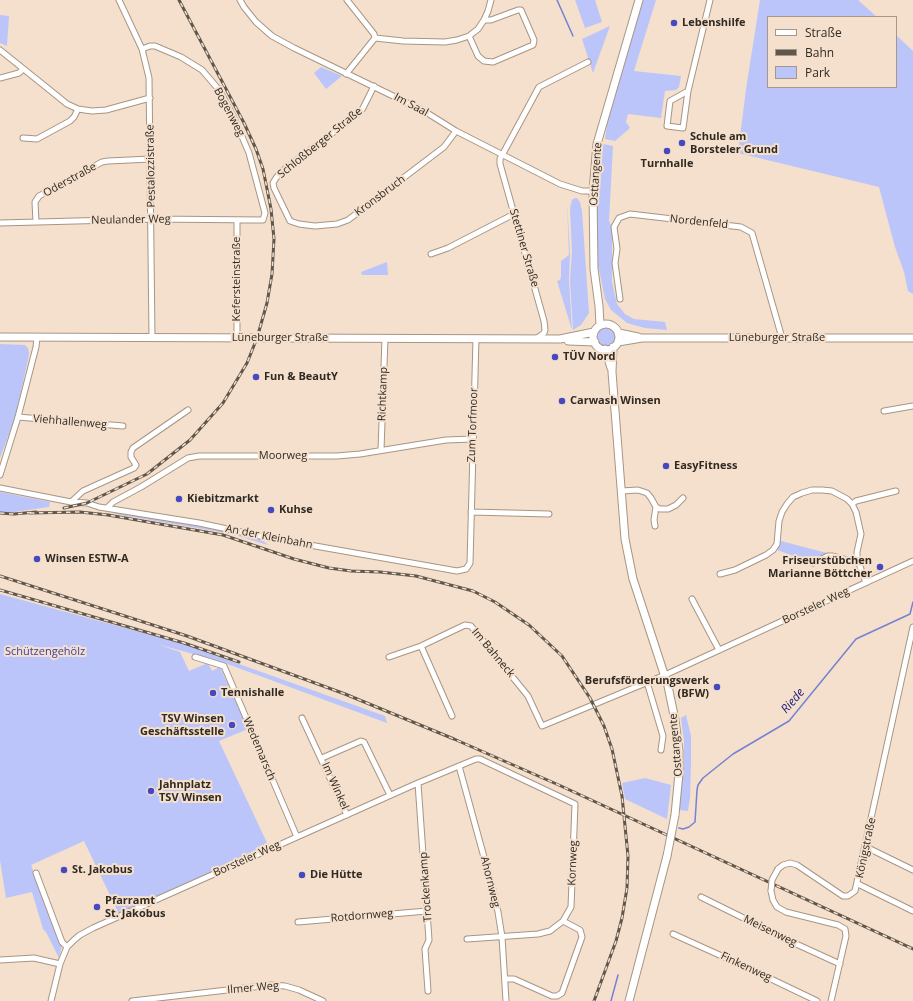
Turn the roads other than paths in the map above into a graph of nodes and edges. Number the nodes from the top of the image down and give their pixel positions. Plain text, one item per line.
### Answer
1 (119, 0) edge
2 (240, 0) edge
3 (347, 0) edge
4 (491, 0) edge
5 (639, 0) edge
6 (710, 0) edge
7 (484, 20) junction
8 (469, 36) junction
9 (375, 38) junction
10 (142, 49) junction
11 (0, 50) edge
12 (588, 62) dead end
13 (23, 69) junction
14 (346, 74) junction
15 (0, 78) edge
16 (374, 86) junction
17 (688, 91) junction
18 (150, 98) junction
19 (78, 109) junction
20 (456, 131) junction
21 (24, 138) dead end
22 (503, 154) junction
23 (151, 159) junction
24 (593, 191) junction
25 (514, 214) junction
26 (151, 219) junction
27 (263, 220) joint
28 (237, 221) junction
29 (290, 221) joint
30 (36, 222) junction
31 (0, 223) edge
32 (431, 254) dead end
33 (620, 299) dead end
34 (599, 306) junction
35 (609, 324) junction
36 (600, 325) junction
37 (594, 332) junction
38 (619, 333) junction
39 (0, 337) edge
40 (37, 337) junction
41 (152, 338) junction
42 (237, 338) junction
43 (385, 338) junction
44 (476, 338) junction
45 (642, 338) junction
46 (782, 338) junction
47 (913, 338) edge
48 (536, 339) junction
49 (560, 339) junction
50 (595, 342) junction
51 (616, 344) junction
52 (605, 349) junction
53 (612, 372) junction
54 (913, 406) edge
55 (188, 410) dead end
56 (884, 412) dead end
57 (18, 417) junction
58 (123, 426) dead end
59 (473, 439) junction
60 (381, 450) junction
61 (0, 475) edge
62 (0, 488) edge
63 (621, 491) junction
64 (896, 491) dead end
65 (683, 498) dead end
66 (71, 502) junction
67 (852, 504) junction
68 (656, 507) junction
69 (107, 508) junction
70 (471, 512) junction
71 (549, 514) dead end
72 (655, 526) dead end
73 (913, 561) edge
74 (858, 563) junction
75 (813, 564) dead end
76 (466, 569) joint
77 (720, 574) dead end
78 (866, 583) junction
79 (692, 599) dead end
80 (913, 627) edge
81 (421, 646) junction
82 (719, 650) junction
83 (195, 657) dead end
84 (390, 657) dead end
85 (665, 675) junction
86 (647, 682) junction
87 (452, 716) dead end
88 (302, 718) dead end
89 (542, 726) joint
90 (661, 750) dead end
91 (322, 758) junction
92 (484, 760) joint
93 (459, 766) junction
94 (418, 783) junction
95 (390, 795) junction
96 (347, 814) junction
97 (297, 837) junction
98 (866, 847) junction
99 (913, 870) edge
100 (36, 873) dead end
101 (858, 884) junction
102 (701, 897) dead end
103 (427, 911) junction
104 (913, 911) edge
105 (563, 921) junction
106 (298, 922) dead end
107 (673, 934) dead end
108 (502, 936) junction
109 (467, 939) dead end
110 (67, 947) junction
111 (0, 960) edge
112 (60, 964) junction
113 (840, 964) junction
114 (505, 979) junction
115 (428, 991) dead end
116 (51, 1001) edge
117 (132, 1001) edge
118 (323, 1001) edge
119 (506, 1001) edge
120 (629, 1001) edge
121 (817, 1001) edge
122 (832, 1001) edge

1 - 10 street, Pestalozzistraße
2 - 14 street, Im Saal
3 - 9 street
4 - 7 street
5 - 24 main road, Osttangente
6 - 17 street
7 - 8 street
7 - 8 street
8 - 9 street
9 - 14 street
10 - 18 street, Pestalozzistraße
10 - 27 street, Bogenweg
11 - 13 street
12 - 22 street
13 - 15 street
13 - 19 street
14 - 16 street, Im Saal
16 - 20 street, Im Saal
16 - 29 street, Schloßberger Straße
17 - 17 street
18 - 19 street
18 - 23 street, Pestalozzistraße
19 - 21 street
20 - 22 street, Im Saal
20 - 29 street, Kronsbruch
22 - 24 street, Im Saal
22 - 25 street, Stettiner Straße
23 - 26 street, Pestalozzistraße
23 - 30 street, Oderstraße
24 - 34 main road, Osttangente
25 - 32 street
25 - 48 street, Stettiner Straße
26 - 28 street, Neulander Weg
26 - 30 street, Neulander Weg
26 - 41 street, Pestalozzistraße
27 - 28 street, Neulander Weg
28 - 42 street, Kefersteinstraße
30 - 31 street, Neulander Weg
33 - 46 street, Nordenfeld
34 - 35 main road, Osttangente
34 - 36 main road, Osttangente
35 - 36 main road
35 - 38 main road, Lüneburger Straße
36 - 37 main road
37 - 49 main road, Lüneburger Straße
37 - 50 main road
38 - 45 main road, Lüneburger Straße
38 - 51 main road
39 - 40 main road, Lüneburger Straße
40 - 41 main road, Lüneburger Straße
40 - 57 street, Viehhallenweg
41 - 42 main road, Lüneburger Straße
42 - 43 main road, Lüneburger Straße
43 - 44 main road, Lüneburger Straße
43 - 60 street, Richtkamp
44 - 48 main road, Lüneburger Straße
44 - 59 street, Zum Torfmoor
45 - 46 main road, Lüneburger Straße
45 - 51 main road, Lüneburger Straße
46 - 47 main road, Lüneburger Straße
48 - 49 main road, Lüneburger Straße
49 - 50 main road, Lüneburger Straße
50 - 52 main road
51 - 52 main road, Lüneburger Straße
51 - 53 main road, Osttangente
52 - 53 main road, Osttangente
53 - 63 main road, Osttangente
54 - 56 street
55 - 66 street
57 - 58 street, Viehhallenweg
57 - 61 street, Viehhallenweg
59 - 60 street, Moorweg
59 - 70 street, Zum Torfmoor
60 - 69 street, Moorweg
62 - 66 street, An der Kleinbahn
63 - 68 street
63 - 85 main road, Osttangente
64 - 67 street
65 - 68 street
66 - 69 street, An der Kleinbahn
67 - 74 street
67 - 77 street
68 - 72 street
69 - 76 street, An der Kleinbahn
70 - 71 street
70 - 76 street, Zum Torfmoor
73 - 78 street, Borsteler Weg
74 - 75 street
74 - 78 street
78 - 82 street, Borsteler Weg
79 - 82 street
80 - 98 street, Königstraße
81 - 84 street, Im Bahneck
81 - 87 street
81 - 89 street, Im Bahneck
82 - 85 street, Borsteler Weg
83 - 97 street, Wedemarsch
85 - 86 street, Borsteler Weg
85 - 120 main road, Osttangente, bridge
86 - 89 street, Borsteler Weg
86 - 90 street
88 - 91 street, Im Winkel
91 - 95 street, Im Winkel
91 - 96 street, Im Winkel
92 - 93 street, Borsteler Weg
92 - 105 street, Kornweg
93 - 94 street, Borsteler Weg
93 - 108 street, Ahornweg
94 - 95 street, Borsteler Weg
94 - 103 street, Trockenkamp
95 - 96 street, Borsteler Weg
96 - 97 street, Borsteler Weg
97 - 110 street, Borsteler Weg
98 - 99 street
98 - 101 street, Königstraße
100 - 110 street
101 - 104 street
101 - 113 street, Königstraße, bridge
102 - 113 street, Meisenweg
103 - 106 street, Rotdornweg
103 - 115 street, Trockenkamp
105 - 108 street, Kornweg
105 - 114 street
107 - 121 street, Finkenweg
108 - 109 street, Kornweg
108 - 114 street, Ahornweg
110 - 112 street, Borsteler Weg
111 - 112 street
112 - 116 street, Borsteler Weg
113 - 122 street, Königstraße
114 - 119 street, Ahornweg
117 - 118 street, Ilmer Weg

